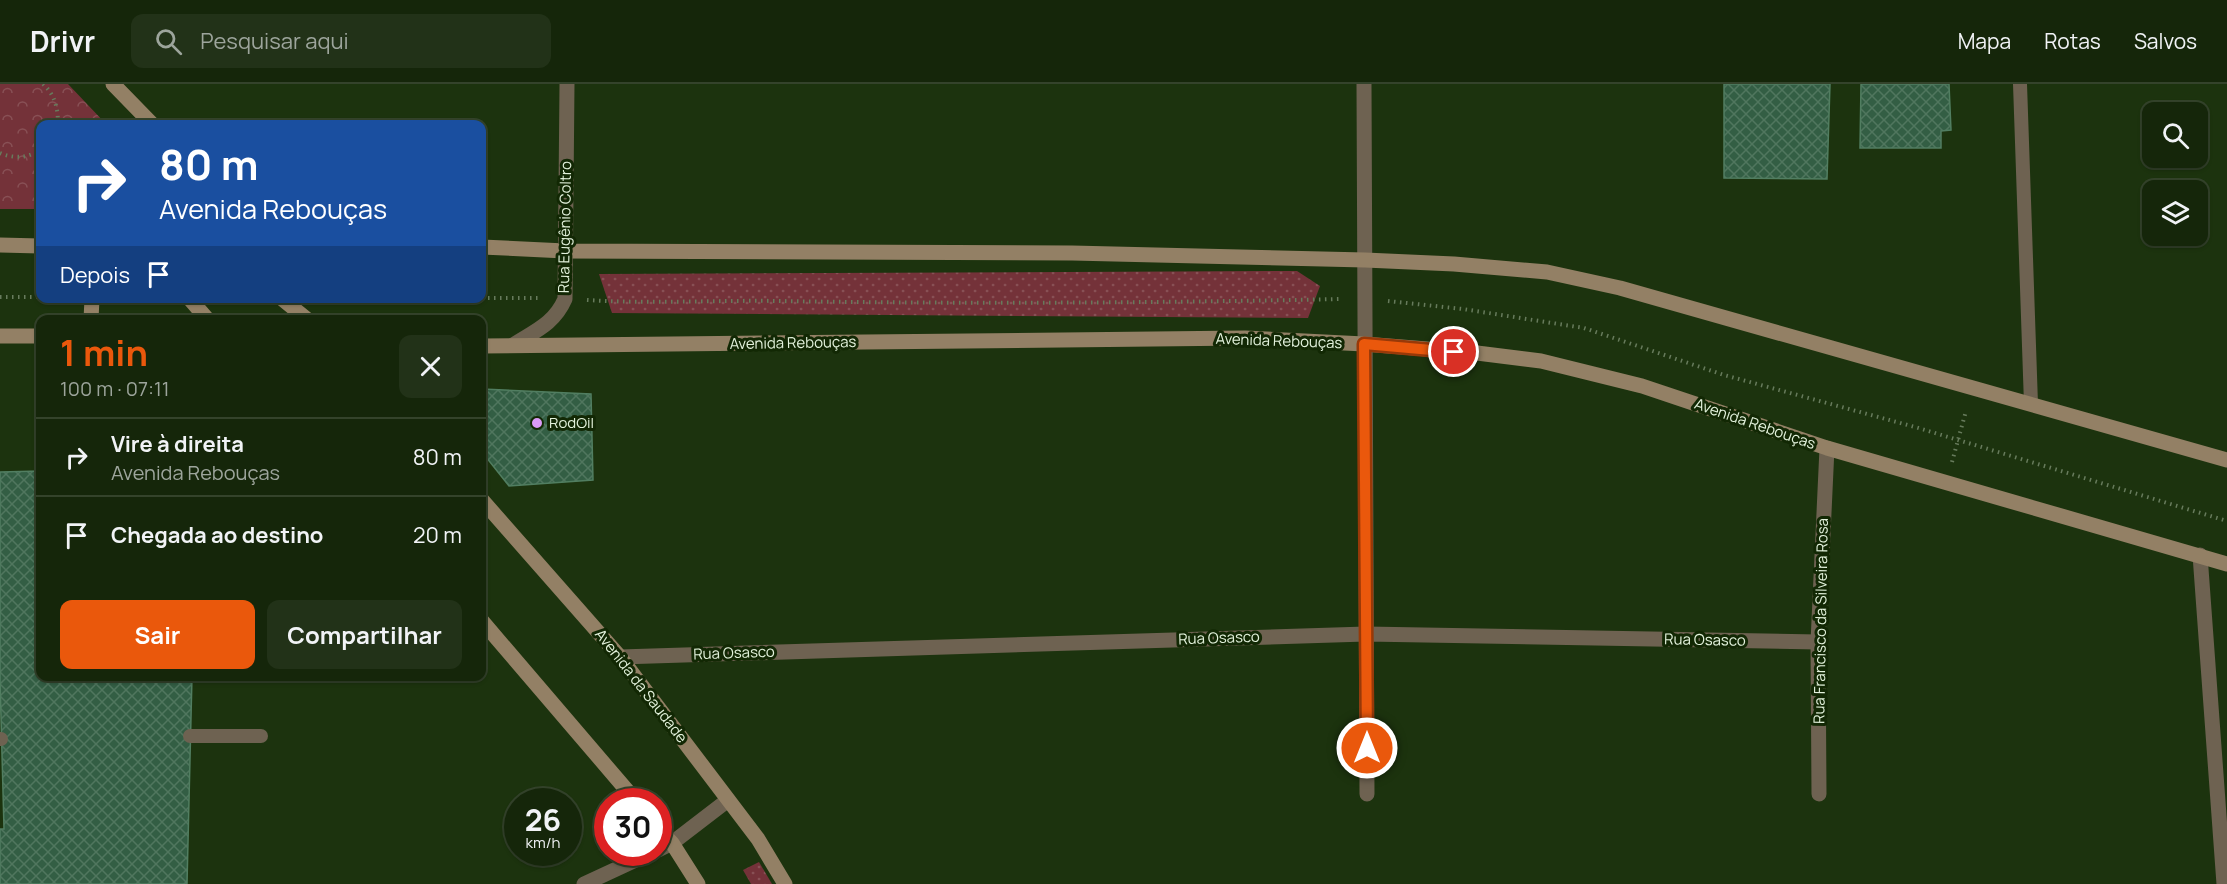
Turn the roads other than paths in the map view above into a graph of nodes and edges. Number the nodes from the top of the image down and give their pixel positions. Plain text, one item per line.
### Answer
1 (113, 84) edge
2 (567, 84) edge
3 (1364, 84) edge
4 (2020, 84) edge
5 (148, 120) edge
6 (0, 245) edge
7 (36, 246) edge
8 (486, 247) edge
9 (565, 251) junction
10 (1365, 260) junction
11 (193, 303) edge
12 (287, 303) edge
13 (204, 315) edge
14 (302, 315) edge
15 (0, 336) edge
16 (36, 336) edge
17 (1364, 344) junction
18 (513, 345) junction
19 (486, 346) edge
20 (2031, 404) junction
21 (1827, 448) junction
22 (2227, 460) edge
23 (486, 505) edge
24 (2200, 555) junction
25 (2227, 564) edge
26 (486, 626) edge
27 (1366, 634) junction
28 (1818, 642) junction
29 (620, 657) junction
30 (190, 736) dead end
31 (261, 736) dead end
32 (625, 788) edge
33 (1368, 794) dead end
34 (1819, 794) dead end
35 (728, 800) junction
36 (672, 842) edge
37 (2225, 854) edge
38 (672, 855) edge
39 (623, 866) edge
40 (584, 884) edge
41 (698, 884) edge
42 (785, 884) edge
43 (2224, 884) edge

1 - 5 street
2 - 9 street, Rua Eugênio Coltro
3 - 10 street
4 - 20 lane
6 - 7 street
8 - 9 street
9 - 10 street
9 - 18 street, Rua Eugênio Coltro
10 - 17 street
10 - 20 street
11 - 13 street
12 - 14 street
15 - 16 street
17 - 18 street, Avenida Rebouças
17 - 21 street, Avenida Rebouças
17 - 27 street
18 - 19 street, Avenida Rebouças
20 - 22 street
21 - 24 street, Avenida Rebouças
21 - 28 street, Rua Francisco da Silveira Rosa
23 - 29 street, Avenida da Saudade
24 - 25 street, Avenida Rebouças
24 - 37 street
26 - 32 street
27 - 28 street, Rua Osasco
27 - 29 street, Rua Osasco
27 - 33 street
28 - 34 street, Rua Francisco da Silveira Rosa
29 - 35 street, Avenida da Saudade
30 - 31 lane
35 - 36 street
35 - 42 street, Avenida da Saudade
37 - 43 street
38 - 41 street
39 - 40 street

